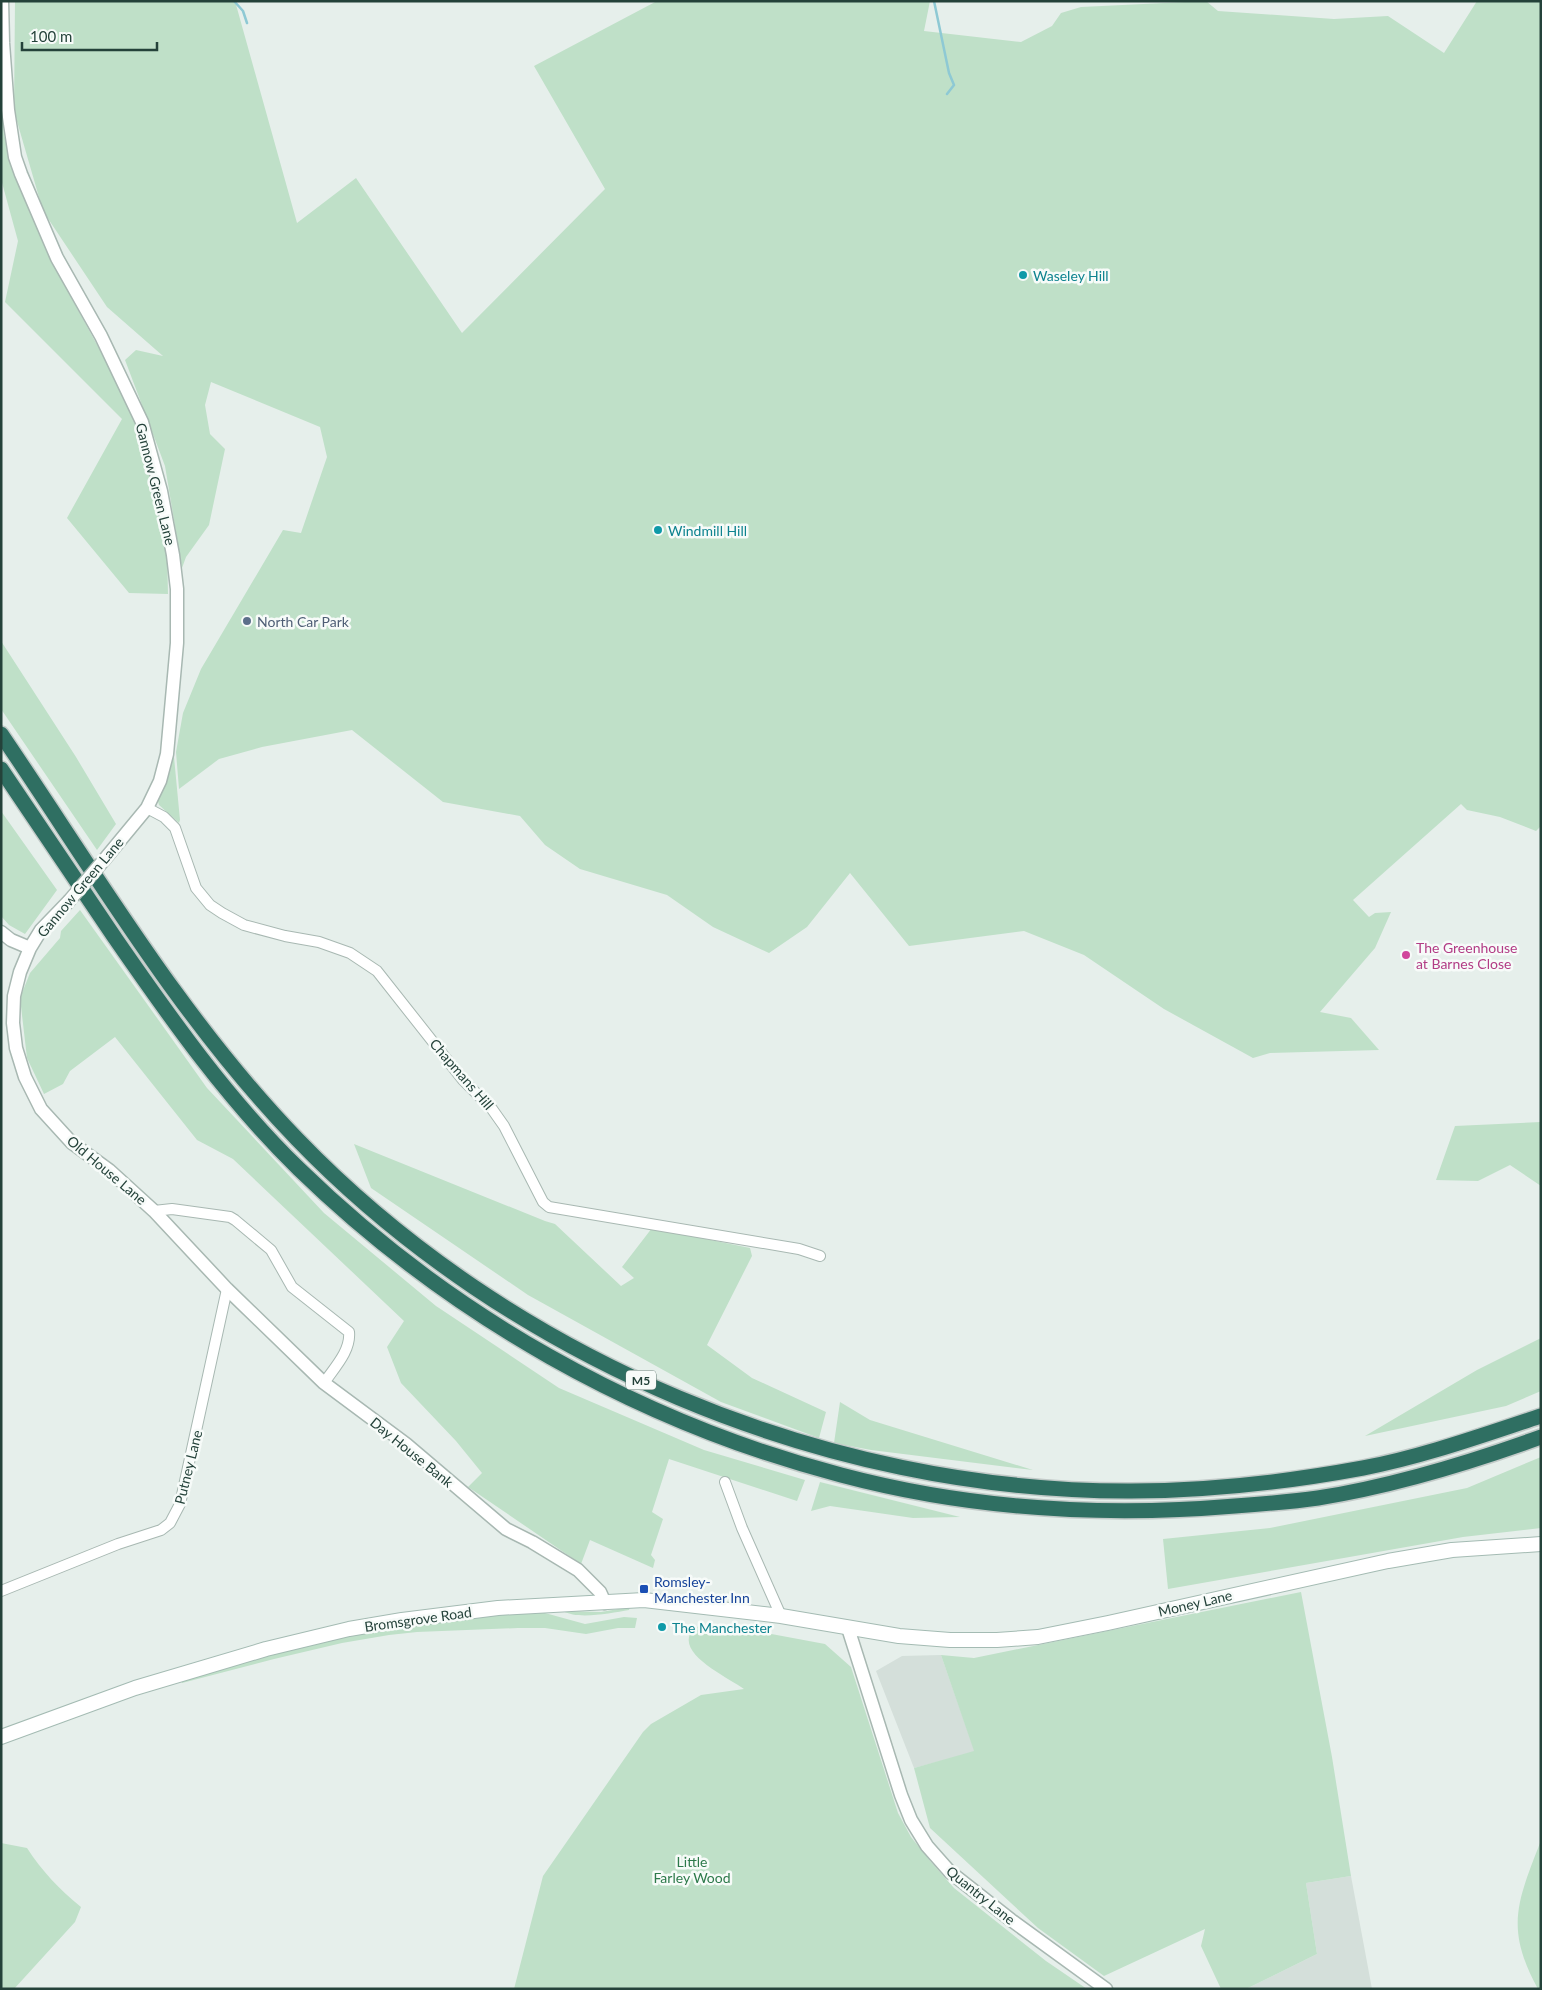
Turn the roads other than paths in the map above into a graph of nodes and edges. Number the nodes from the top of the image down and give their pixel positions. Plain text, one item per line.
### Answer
1 (2, 1) edge
2 (1, 734) edge
3 (1, 769) edge
4 (147, 808) junction
5 (1, 932) edge
6 (30, 948) junction
7 (154, 1211) junction
8 (820, 1256) dead end
9 (227, 1289) junction
10 (324, 1383) junction
11 (1541, 1416) edge
12 (1541, 1437) edge
13 (725, 1482) dead end
14 (1541, 1544) edge
15 (1, 1591) edge
16 (605, 1603) junction
17 (781, 1616) junction
18 (848, 1628) junction
19 (1, 1737) edge
20 (1106, 1989) edge

1 - 4 street, Gannow Green Lane
2 - 11 highway, M5
3 - 12 highway, M5
4 - 6 street, Gannow Green Lane, bridge
4 - 8 street, Chapmans Hill
5 - 6 street
6 - 7 street, Old House Lane
7 - 9 street, Old House Lane
7 - 10 street
9 - 10 street, Day House Bank
9 - 15 street, Putney Lane
10 - 16 street, Day House Bank
13 - 17 street
14 - 18 main road, Money Lane
16 - 17 main road, Bromsgrove Road
16 - 19 main road, Bromsgrove Road
17 - 18 main road, Bromsgrove Road
18 - 20 street, Quantry Lane

